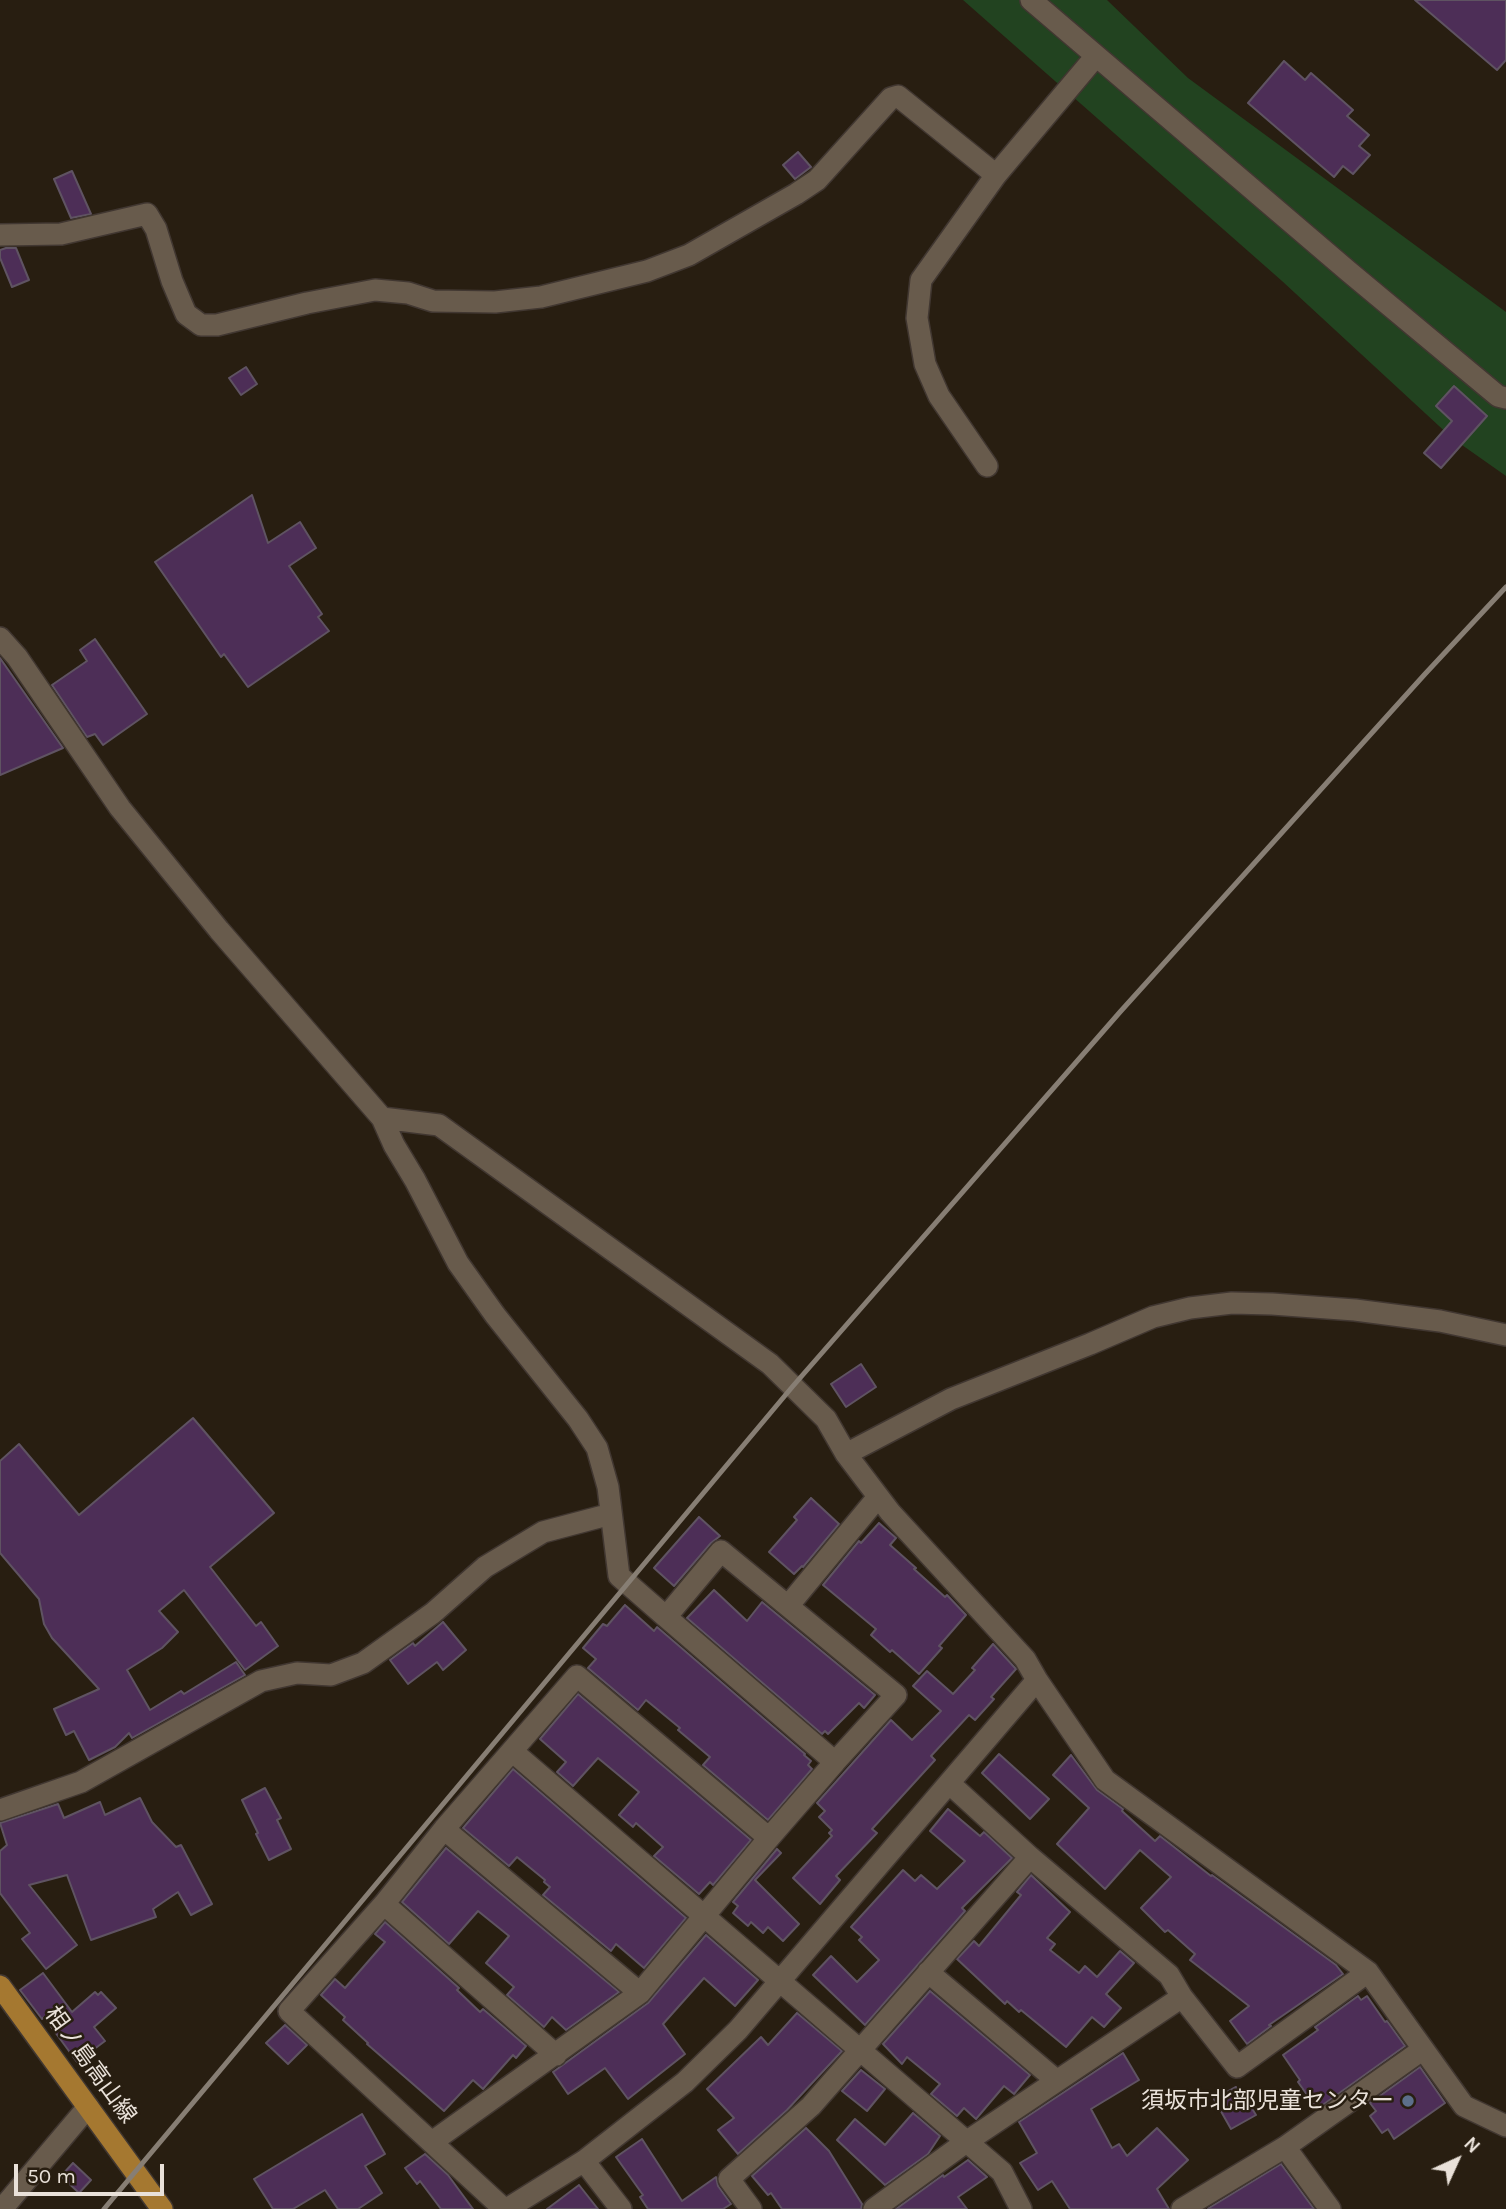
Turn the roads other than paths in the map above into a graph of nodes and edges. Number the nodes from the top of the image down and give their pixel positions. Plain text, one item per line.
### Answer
1 (1031, 0) edge
2 (1096, 56) junction
3 (996, 175) junction
4 (0, 235) edge
5 (1506, 398) edge
6 (987, 466) dead end
7 (0, 638) edge
8 (382, 1118) junction
9 (1506, 1335) edge
10 (846, 1454) junction
11 (878, 1497) junction
12 (611, 1514) junction
13 (788, 1606) junction
14 (666, 1617) junction
15 (1037, 1680) junction
16 (512, 1751) junction
17 (835, 1762) junction
18 (949, 1783) junction
19 (0, 1810) edge
20 (444, 1829) junction
21 (769, 1838) junction
22 (1030, 1857) junction
23 (384, 1904) junction
24 (704, 1917) junction
25 (928, 1972) junction
26 (1368, 1972) junction
27 (779, 1982) junction
28 (0, 1986) edge
29 (640, 1993) junction
30 (1182, 1997) junction
31 (1422, 2050) junction
32 (860, 2052) junction
33 (556, 2055) junction
34 (1057, 2081) junction
35 (88, 2107) junction
36 (1506, 2126) edge
37 (966, 2141) junction
38 (432, 2142) junction
39 (1285, 2147) junction
40 (584, 2161) junction
41 (2, 2209) edge
42 (162, 2209) edge
43 (505, 2209) edge
44 (621, 2209) edge
45 (751, 2209) edge
46 (874, 2209) edge
47 (1021, 2209) edge
48 (1182, 2209) edge
49 (1330, 2209) edge

1 - 2 street
2 - 3 street
2 - 5 street
3 - 4 street
3 - 6 street
7 - 8 street
8 - 10 street
8 - 12 street
9 - 10 street
10 - 11 street
11 - 13 street
11 - 15 street
12 - 14 street
12 - 19 street
13 - 14 street
13 - 17 street
14 - 17 street
15 - 18 street
15 - 26 street
16 - 20 street
16 - 21 street
16 - 24 street
17 - 21 street
18 - 22 street
18 - 27 street
20 - 23 street
20 - 29 street
21 - 24 street
22 - 25 street
22 - 30 street
23 - 33 street
23 - 38 street
24 - 27 street
24 - 29 street
25 - 32 street
25 - 34 street
26 - 30 street
26 - 31 street
27 - 32 street
27 - 40 street
28 - 35 main road, 相ノ島高山線
29 - 33 street
30 - 34 street
31 - 36 street
31 - 39 street
32 - 37 street
32 - 45 street
33 - 38 street
34 - 37 street
35 - 41 street
35 - 42 main road, 相ノ島高山線
37 - 46 street
37 - 47 street
38 - 43 street
39 - 48 street
39 - 49 street
40 - 43 street
40 - 44 street

